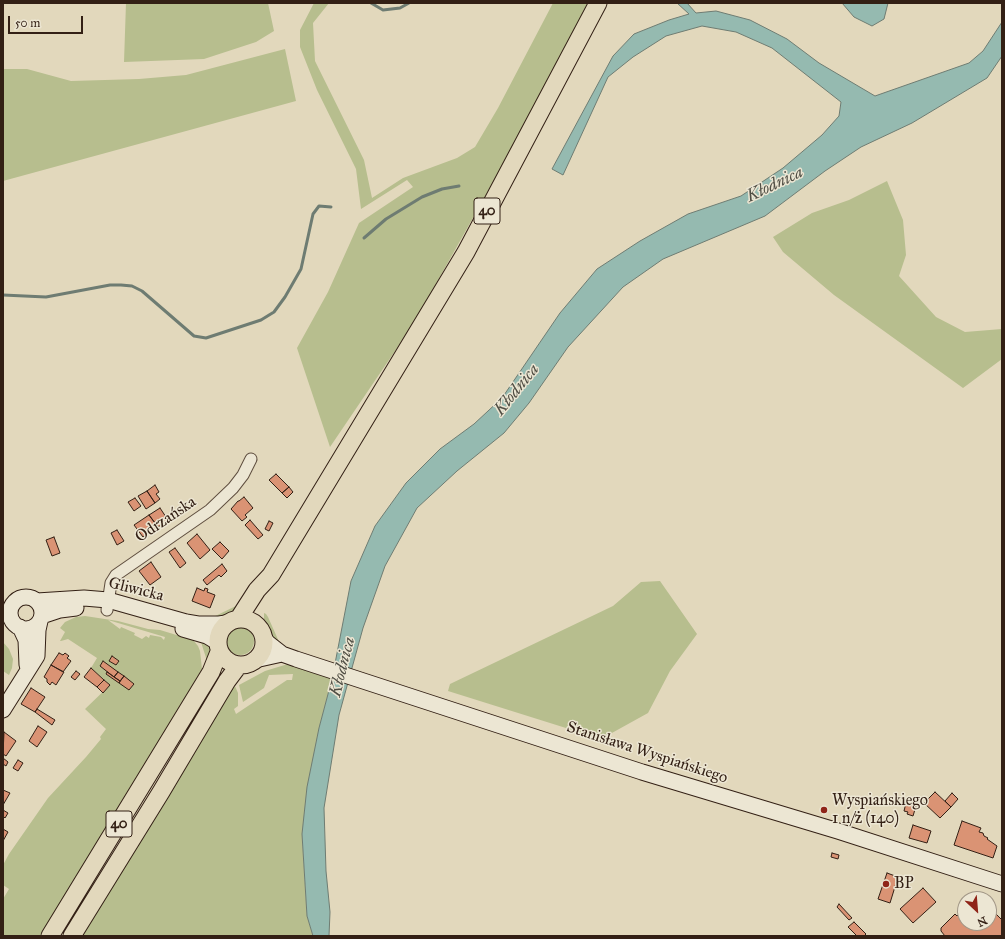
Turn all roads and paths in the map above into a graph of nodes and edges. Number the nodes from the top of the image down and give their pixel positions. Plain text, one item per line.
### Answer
1 (598, 3) edge
2 (250, 459) dead end
3 (37, 601) junction
4 (107, 605) junction
5 (7, 610) edge
6 (41, 618) junction
7 (240, 621) junction
8 (13, 626) edge
9 (264, 638) junction
10 (218, 647) junction
11 (289, 656) junction
12 (247, 663) junction
13 (27, 672) junction
14 (3, 710) edge
15 (1002, 884) edge
16 (50, 936) edge
17 (72, 936) edge

1 - 7 main road, 40
2 - 4 street, Odrzańska
3 - 4 main road, Gliwicka
3 - 5 main road
3 - 6 main road
4 - 6 main road, Gliwicka
4 - 7 main road, Gliwicka
4 - 10 main road, Gliwicka
5 - 8 main road
6 - 8 main road
6 - 13 main road
7 - 9 main road
7 - 10 main road, 40
8 - 13 main road
9 - 11 main road, Stanisława Wyspiańskiego
9 - 12 main road, 40
10 - 12 main road
10 - 16 main road, 40
11 - 12 main road, Stanisława Wyspiańskiego
11 - 15 main road, Stanisława Wyspiańskiego
12 - 17 main road, 40
13 - 14 main road

